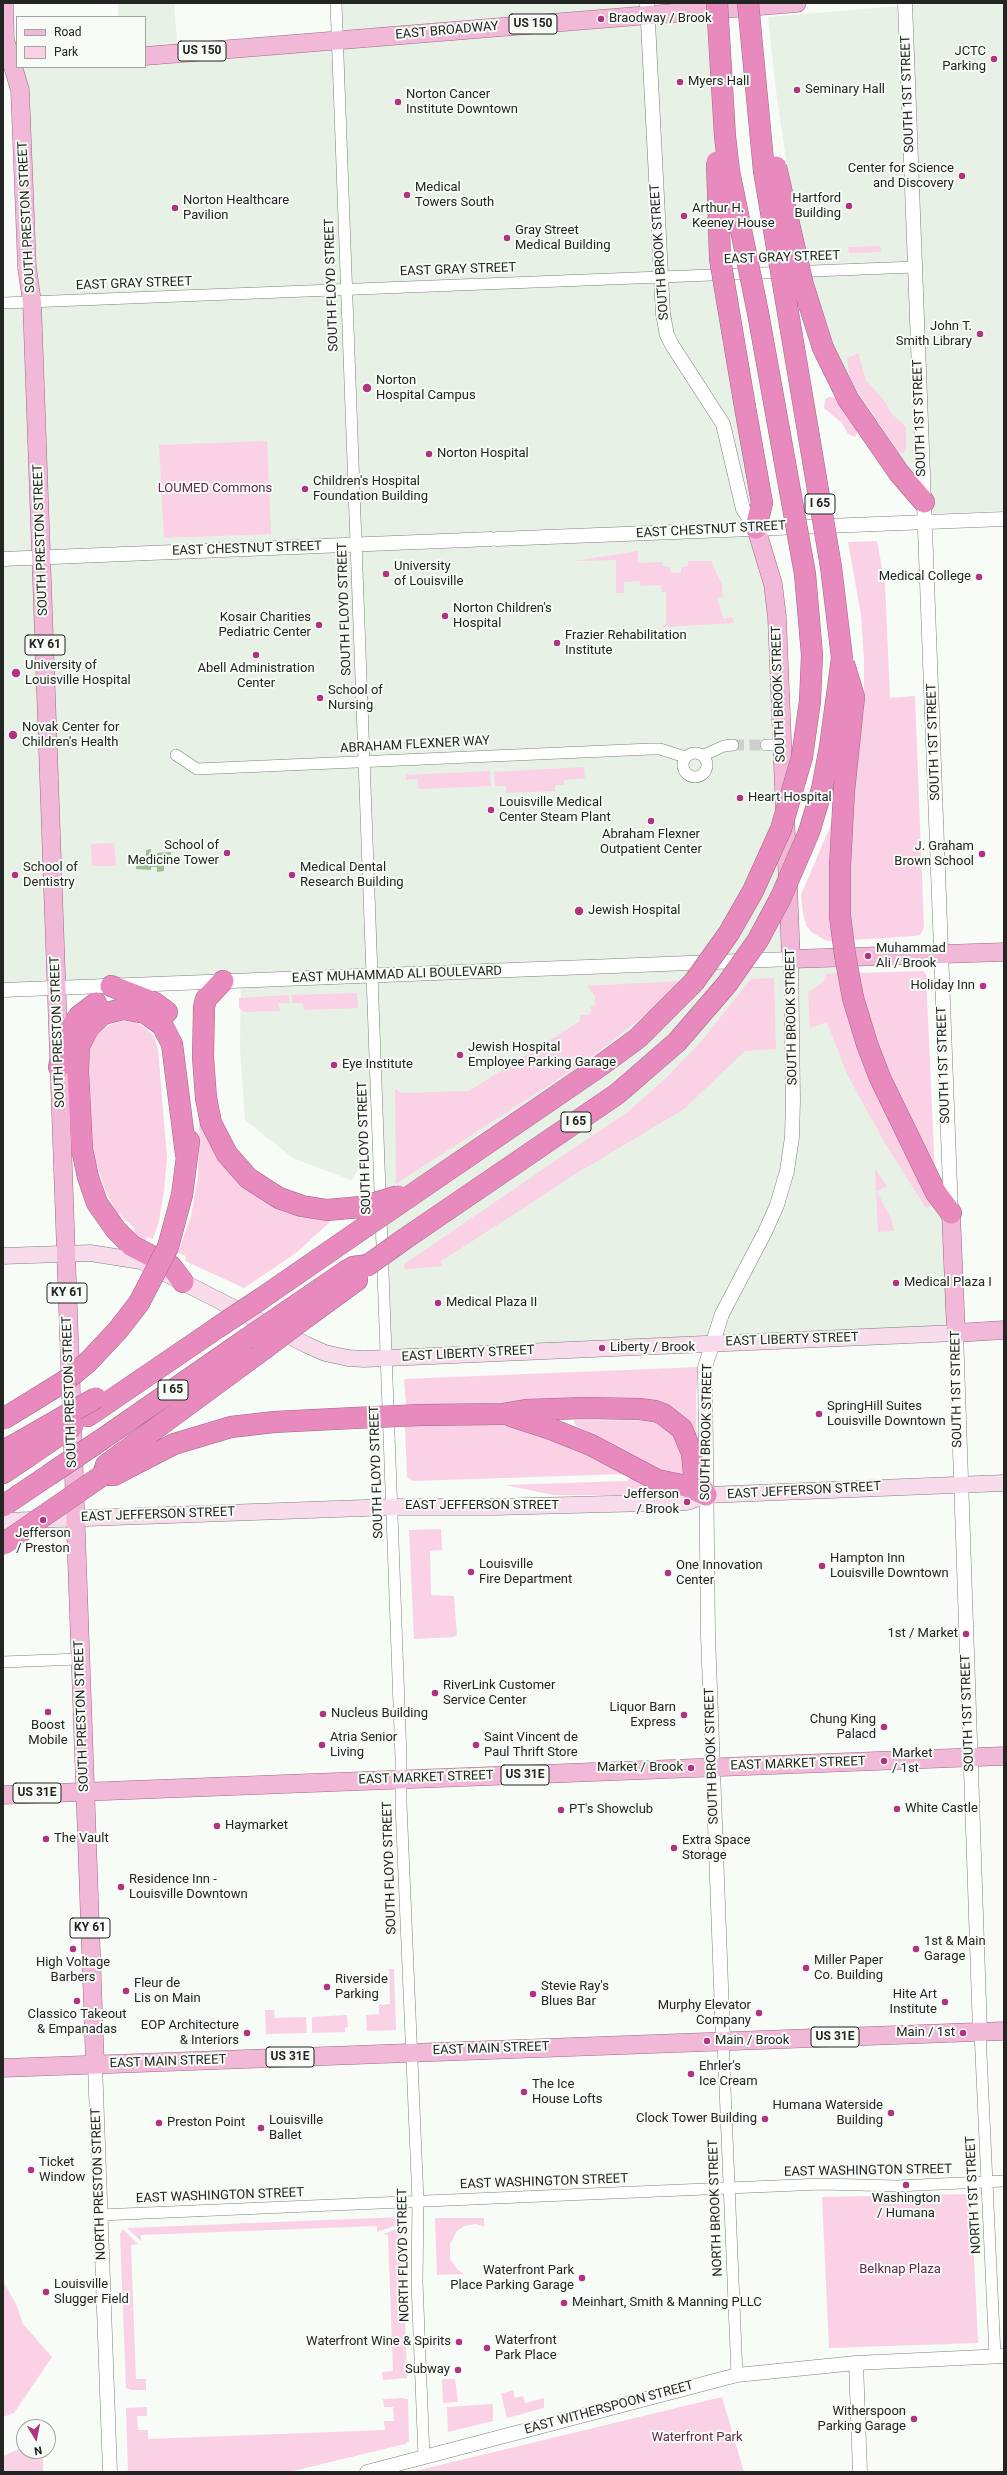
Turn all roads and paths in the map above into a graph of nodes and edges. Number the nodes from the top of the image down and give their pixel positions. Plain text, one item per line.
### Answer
1 (4, 3) edge
2 (336, 3) edge
3 (718, 3) edge
4 (748, 3) edge
5 (797, 3) edge
6 (905, 3) edge
7 (648, 9) edge
8 (719, 32) junction
9 (338, 40) junction
10 (752, 54) junction
11 (146, 56) edge
12 (11, 67) edge
13 (914, 266) junction
14 (660, 276) junction
15 (347, 289) junction
16 (32, 302) junction
17 (3, 303) edge
18 (925, 512) junction
19 (1004, 519) edge
20 (756, 528) junction
21 (356, 545) junction
22 (41, 558) junction
23 (3, 559) edge
24 (842, 658) junction
25 (729, 746) tunnel mouth
26 (176, 755) dead end
27 (704, 755) junction
28 (685, 757) junction
29 (364, 761) junction
30 (1004, 952) edge
31 (941, 954) junction
32 (791, 959) junction
33 (372, 976) junction
34 (223, 981) junction
35 (112, 986) junction
36 (57, 988) junction
37 (3, 990) edge
38 (145, 999) junction
39 (59, 1067) junction
40 (186, 1154) junction
41 (952, 1213) junction
42 (363, 1217) junction
43 (66, 1254) junction
44 (3, 1256) edge
45 (183, 1282) junction
46 (297, 1314) junction
47 (1004, 1330) edge
48 (956, 1333) junction
49 (713, 1343) junction
50 (386, 1358) junction
51 (502, 1414) junction
52 (3, 1419) edge
53 (18, 1449) edge
54 (3, 1473) edge
55 (103, 1475) junction
56 (1004, 1483) edge
57 (960, 1485) junction
58 (706, 1495) junction
59 (7, 1503) edge
60 (392, 1507) junction
61 (74, 1518) junction
62 (3, 1521) edge
63 (3, 1544) edge
64 (79, 1659) junction
65 (3, 1662) edge
66 (1004, 1756) edge
67 (969, 1758) junction
68 (712, 1768) junction
69 (402, 1779) junction
70 (85, 1792) junction
71 (3, 1794) edge
72 (1004, 2031) edge
73 (980, 2032) junction
74 (723, 2040) junction
75 (411, 2053) junction
76 (95, 2064) junction
77 (3, 2068) edge
78 (988, 2182) junction
79 (1004, 2182) edge
80 (730, 2188) junction
81 (418, 2201) junction
82 (100, 2215) junction
83 (1000, 2356) edge
84 (856, 2363) junction
85 (737, 2375) junction
86 (424, 2457) junction
87 (858, 2470) edge
88 (110, 2472) edge
89 (367, 2472) edge

1 - 12 main road, SOUTH PRESTON STREET / KY 61
2 - 9 street, SOUTH FLOYD STREET
3 - 8 highway, I 65, bridge
4 - 10 highway, I 65, bridge
5 - 7 main road, EAST BROADWAY / US 150
6 - 13 street, SOUTH 1ST STREET
7 - 9 main road, EAST BROADWAY / US 150
7 - 14 street, SOUTH BROOK STREET
8 - 20 highway, bridge
8 - 42 highway, I 65, bridge
9 - 11 main road, EAST BROADWAY / US 150
9 - 15 street, SOUTH FLOYD STREET
10 - 18 highway, bridge
10 - 24 highway, I 65, bridge
12 - 16 main road, SOUTH PRESTON STREET / KY 61
13 - 14 street, EAST GRAY STREET
13 - 18 street, SOUTH 1ST STREET
14 - 15 street, EAST GRAY STREET
14 - 20 street, SOUTH BROOK STREET
15 - 16 street, EAST GRAY STREET
15 - 21 street, SOUTH FLOYD STREET
16 - 17 street, EAST GRAY STREET
16 - 22 main road, SOUTH PRESTON STREET / KY 61
18 - 19 street, EAST CHESTNUT STREET
18 - 20 street, EAST CHESTNUT STREET
18 - 31 street, SOUTH 1ST STREET
20 - 21 street, EAST CHESTNUT STREET
20 - 32 main road, SOUTH BROOK STREET
21 - 22 street, EAST CHESTNUT STREET
21 - 29 street, SOUTH FLOYD STREET
22 - 23 street, EAST CHESTNUT STREET
22 - 36 main road, SOUTH PRESTON STREET / KY 61
24 - 41 highway, bridge
24 - 46 highway, I 65, bridge
25 - 27 street
26 - 29 street, ABRAHAM FLEXNER WAY
27 - 28 street
27 - 28 street
28 - 29 street, ABRAHAM FLEXNER WAY
29 - 33 street, SOUTH FLOYD STREET
30 - 31 main road
31 - 32 main road
31 - 41 street, SOUTH 1ST STREET
32 - 33 street, EAST MUHAMMAD ALI BOULEVARD
32 - 49 street, SOUTH BROOK STREET
33 - 34 street, EAST MUHAMMAD ALI BOULEVARD
33 - 50 street, SOUTH FLOYD STREET
34 - 35 street, EAST MUHAMMAD ALI BOULEVARD
34 - 42 highway
35 - 36 street, EAST MUHAMMAD ALI BOULEVARD
35 - 38 highway
36 - 37 street, EAST MUHAMMAD ALI BOULEVARD
36 - 39 main road, SOUTH PRESTON STREET / KY 61
38 - 39 highway
38 - 40 highway
39 - 43 main road, SOUTH PRESTON STREET / KY 61
40 - 45 highway
40 - 52 highway, bridge
41 - 48 main road, SOUTH 1ST STREET
42 - 53 highway, I 65, bridge
43 - 44 main road, EAST LIBERTY STREET
43 - 45 main road, EAST LIBERTY STREET
43 - 61 main road, SOUTH PRESTON STREET / KY 61
45 - 50 main road, EAST LIBERTY STREET
46 - 55 highway, bridge
46 - 59 highway, I 65, bridge
47 - 48 main road
48 - 49 main road, EAST LIBERTY STREET
48 - 57 street, SOUTH 1ST STREET
49 - 50 main road, EAST LIBERTY STREET
49 - 58 street, SOUTH BROOK STREET
50 - 60 street, SOUTH FLOYD STREET
51 - 55 highway, bridge
51 - 58 highway
51 - 58 highway
53 - 54 highway, I 65
55 - 63 highway, bridge
56 - 57 main road, EAST JEFFERSON STREET
57 - 58 main road, EAST JEFFERSON STREET
57 - 67 street, SOUTH 1ST STREET
58 - 60 main road, EAST JEFFERSON STREET
58 - 68 street, SOUTH BROOK STREET
60 - 61 main road, EAST JEFFERSON STREET
60 - 69 street, SOUTH FLOYD STREET
61 - 62 main road, EAST JEFFERSON STREET
61 - 64 main road, SOUTH PRESTON STREET / KY 61
64 - 65 street
64 - 70 main road, SOUTH PRESTON STREET / KY 61
66 - 67 main road, US 31E
67 - 68 main road, EAST MARKET STREET / US 31E
67 - 73 street, SOUTH 1ST STREET
68 - 69 main road, EAST MARKET STREET / US 31E
68 - 74 street, SOUTH BROOK STREET
69 - 70 main road, EAST MARKET STREET / US 31E
69 - 75 street, SOUTH FLOYD STREET
70 - 71 main road, EAST MARKET STREET / US 31E
70 - 76 main road, SOUTH PRESTON STREET / KY 61
72 - 73 main road, US 31E
73 - 74 main road, EAST MAIN STREET / US 31E
73 - 78 street, NORTH 1ST STREET
74 - 75 main road, EAST MAIN STREET / US 31E
74 - 80 street, NORTH BROOK STREET
75 - 76 main road, EAST MAIN STREET / US 31E
75 - 81 street, NORTH FLOYD STREET
76 - 77 main road, EAST MAIN STREET / US 31E
76 - 82 street, NORTH PRESTON STREET
78 - 79 street, EAST WASHINGTON STREET
78 - 80 street, EAST WASHINGTON STREET
78 - 83 street, NORTH 1ST STREET
80 - 81 street, EAST WASHINGTON STREET
80 - 85 street, NORTH BROOK STREET
81 - 82 street, EAST WASHINGTON STREET
81 - 86 street, NORTH FLOYD STREET
82 - 88 street, NORTH PRESTON STREET
83 - 84 street, EAST WITHERSPOON STREET
84 - 85 street, EAST WITHERSPOON STREET
84 - 87 street
85 - 86 street, EAST WITHERSPOON STREET
86 - 89 street, EAST WITHERSPOON STREET

